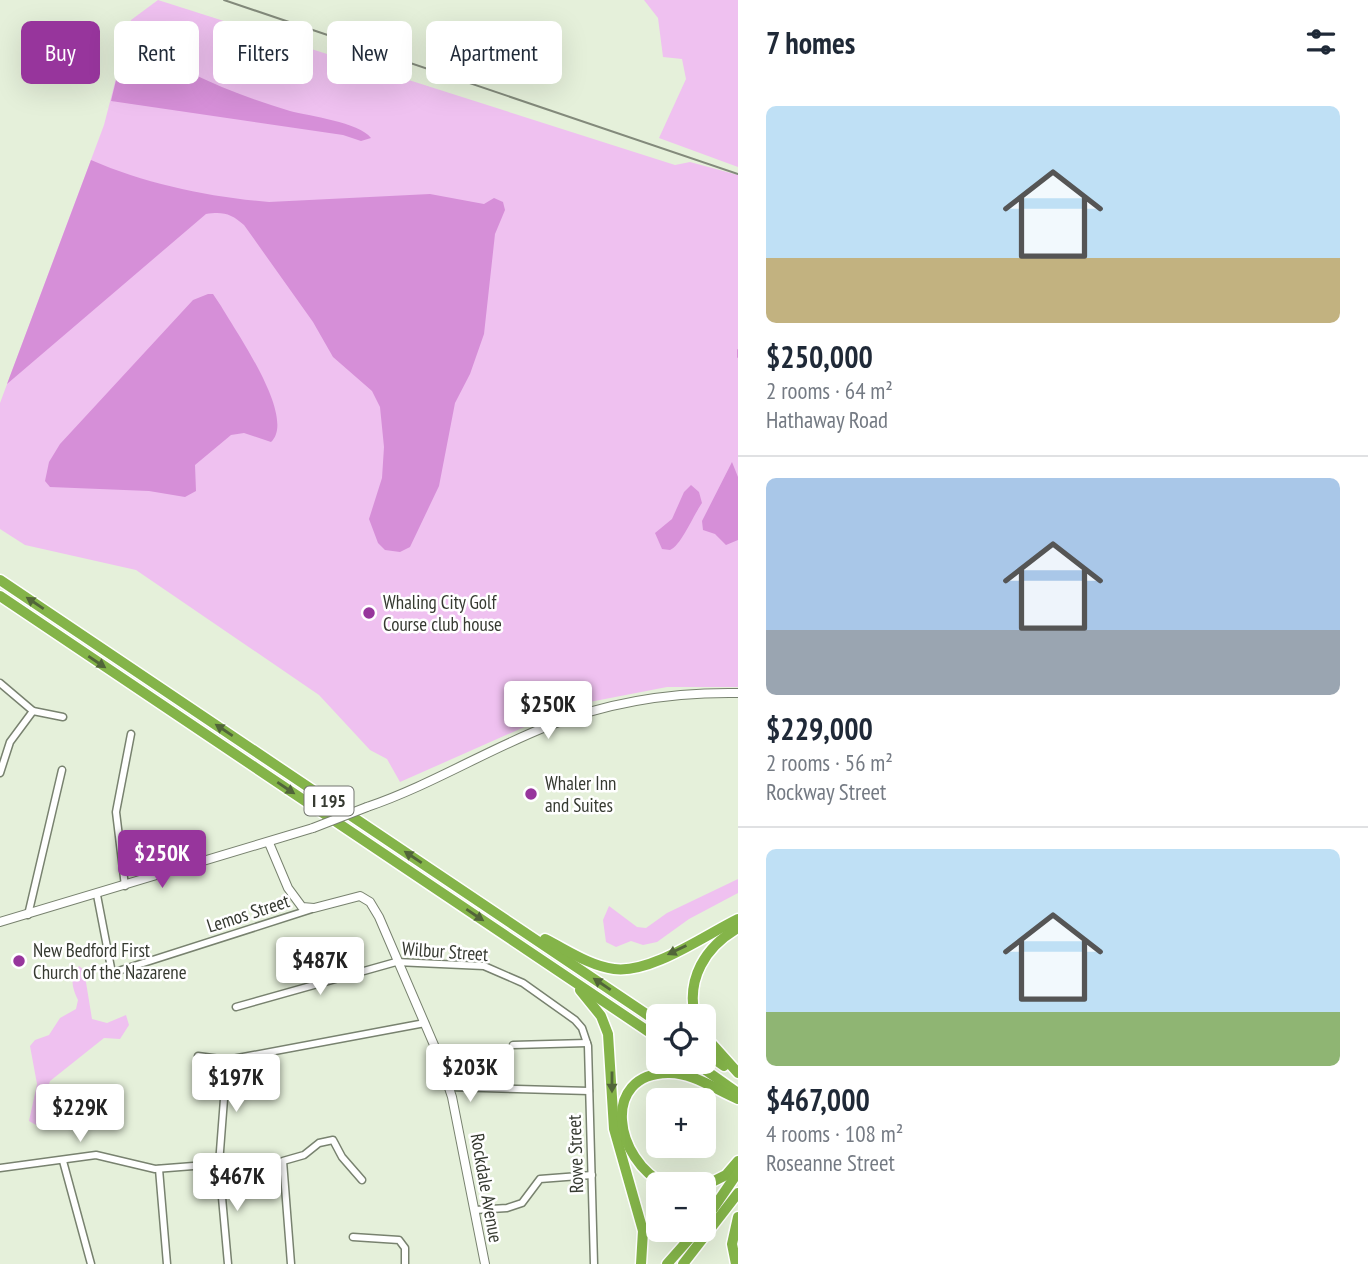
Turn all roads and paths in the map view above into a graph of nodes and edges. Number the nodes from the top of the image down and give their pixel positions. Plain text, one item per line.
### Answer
1 (0, 580) edge
2 (0, 596) edge
3 (0, 683) edge
4 (738, 693) edge
5 (33, 711) junction
6 (63, 717) dead end
7 (131, 734) dead end
8 (62, 770) dead end
9 (0, 773) edge
10 (269, 843) junction
11 (125, 886) junction
12 (97, 895) junction
13 (314, 908) junction
14 (28, 915) junction
15 (738, 919) edge
16 (508, 920) junction
17 (0, 922) edge
18 (738, 929) edge
19 (396, 962) junction
20 (569, 978) junction
21 (693, 1004) edge
22 (236, 1007) dead end
23 (646, 1014) edge
24 (425, 1023) junction
25 (646, 1030) edge
26 (587, 1043) junction
27 (513, 1045) dead end
28 (716, 1049) edge
29 (198, 1056) dead end
30 (227, 1060) junction
31 (716, 1060) edge
32 (711, 1074) edge
33 (738, 1074) edge
34 (449, 1087) junction
35 (589, 1091) junction
36 (738, 1093) edge
37 (738, 1099) edge
38 (63, 1161) junction
39 (738, 1161) edge
40 (219, 1164) junction
41 (0, 1168) edge
42 (159, 1170) junction
43 (647, 1172) edge
44 (738, 1172) edge
45 (592, 1175) junction
46 (362, 1180) dead end
47 (716, 1180) edge
48 (738, 1193) edge
49 (716, 1204) edge
50 (475, 1210) junction
51 (738, 1217) edge
52 (353, 1237) dead end
53 (686, 1242) edge
54 (91, 1264) edge
55 (167, 1264) edge
56 (228, 1264) edge
57 (290, 1264) edge
58 (405, 1264) edge
59 (485, 1264) edge
60 (594, 1264) edge
61 (641, 1264) edge
62 (667, 1264) edge
63 (683, 1264) edge
64 (736, 1264) edge

16 -> 1 highway, I 195
2 -> 20 highway, I 195
3 - 5 street
4 - 10 main road, bridge
5 - 6 street
5 - 9 street
7 - 11 street
8 - 14 street
10 - 11 main road
10 - 13 main road
11 - 12 main road
12 - 13 street, Lemos Street
12 - 14 main road
13 - 19 main road, Rockdale Avenue
14 - 17 main road
15 -> 16 highway
23 -> 16 highway, I 195
18 - 21 highway
19 - 22 street, Wilbur Street
19 - 24 main road, Rockdale Avenue
19 - 26 street, Wilbur Street
20 - 25 highway, I 195
20 -> 61 highway
24 - 30 street
24 - 34 main road, Rockdale Avenue
26 - 27 street
26 - 35 street, Rowe Street
28 - 33 highway
29 - 30 street
30 - 40 street
31 - 33 highway
32 - 36 highway
34 - 35 street
34 - 50 main road, Rockdale Avenue
35 - 45 street, Rowe Street
37 - 43 highway
38 - 41 street
38 - 42 street
38 - 54 street
39 - 47 highway
40 - 42 street
40 - 56 street
42 - 55 street
44 - 49 highway
45 - 50 street
45 - 60 street, Rowe Street
46 - 57 street
48 - 63 highway
50 - 59 main road, Rockdale Avenue
51 - 64 highway
52 - 58 street
53 - 62 highway

